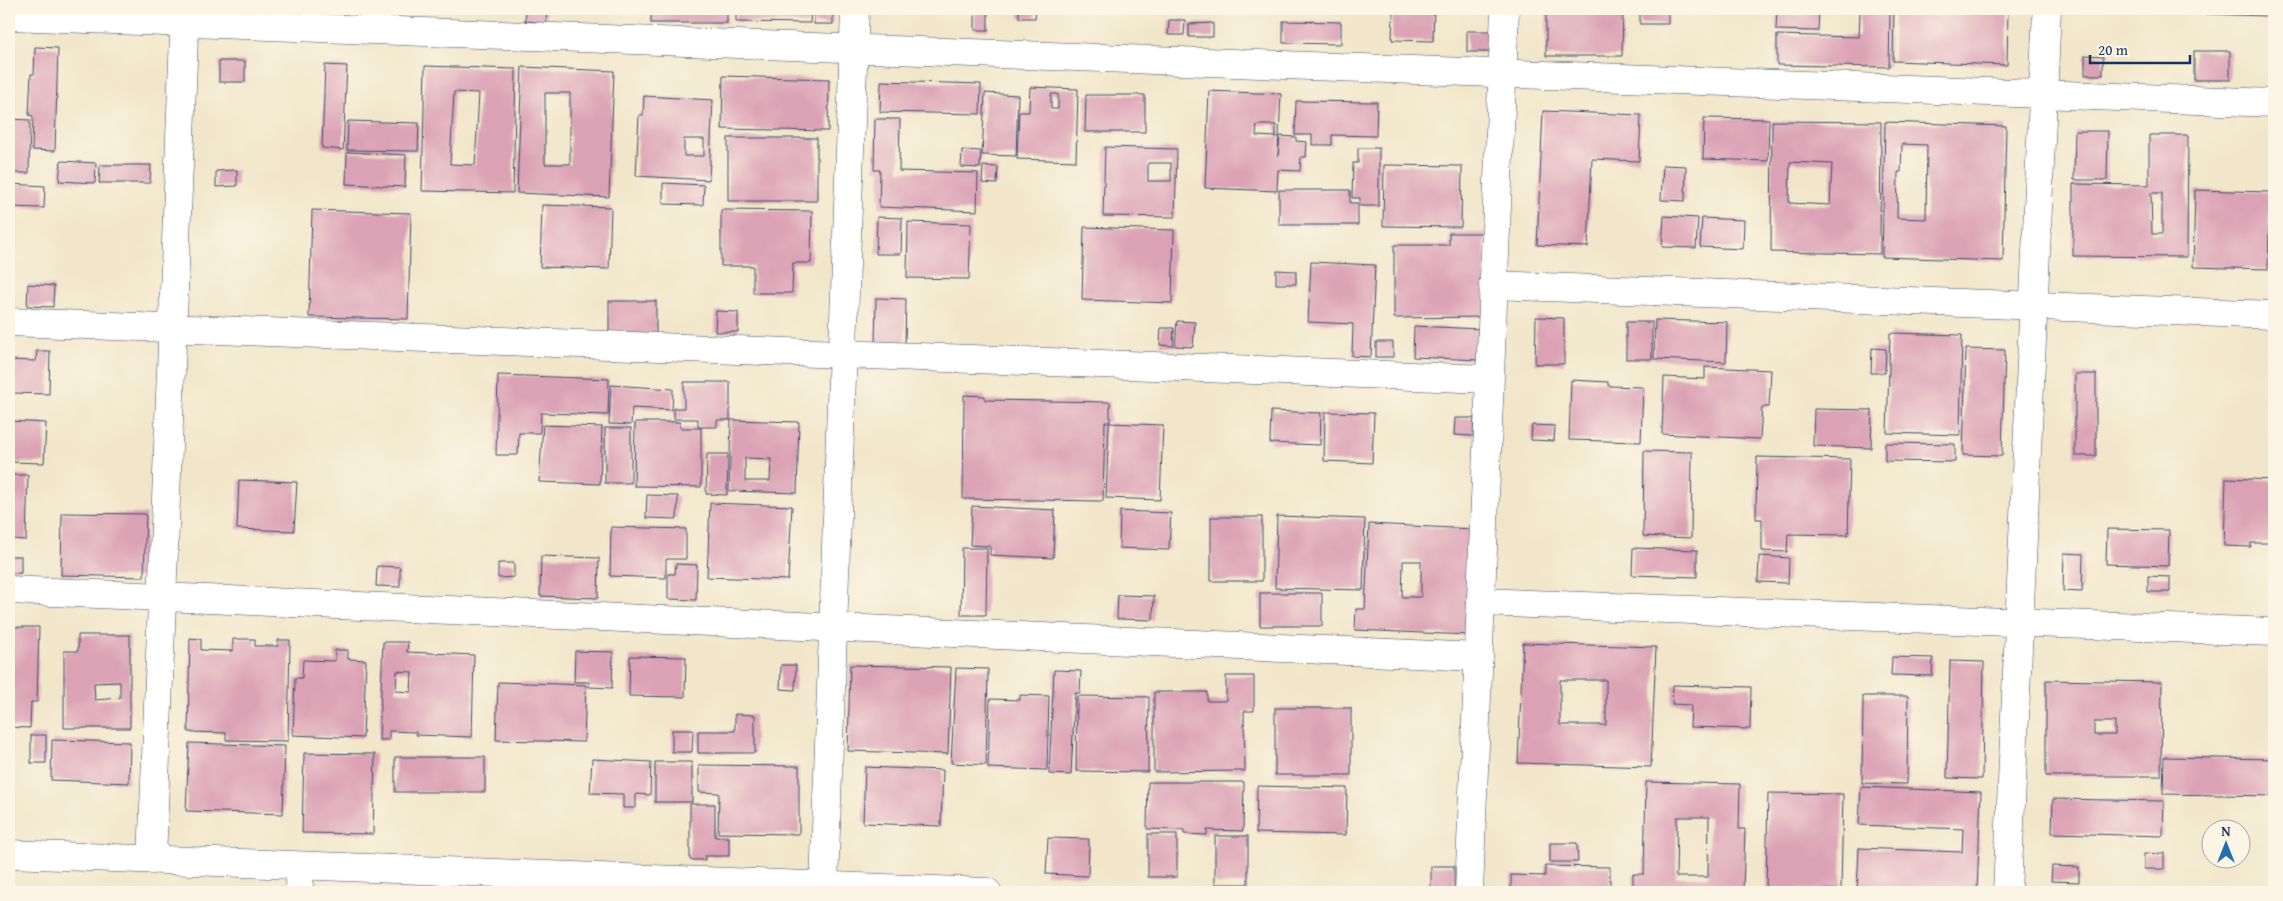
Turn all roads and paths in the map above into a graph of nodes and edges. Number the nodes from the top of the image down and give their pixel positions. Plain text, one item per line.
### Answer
1 (855, 9) edge
2 (1505, 9) edge
3 (2047, 9) edge
4 (9, 16) edge
5 (185, 16) edge
6 (854, 48) junction
7 (1502, 73) junction
8 (2043, 94) junction
9 (2274, 103) edge
10 (1493, 285) junction
11 (2033, 306) junction
12 (2274, 315) edge
13 (9, 322) edge
14 (172, 328) junction
15 (843, 354) junction
16 (1490, 379) junction
17 (9, 590) edge
18 (162, 598) junction
19 (1481, 602) junction
20 (2019, 622) junction
21 (834, 627) junction
22 (2274, 632) edge
23 (1478, 657) junction
24 (9, 854) edge
25 (152, 860) junction
26 (300, 866) junction
27 (824, 886) junction
28 (298, 892) edge
29 (987, 892) edge
30 (1469, 892) edge
31 (2007, 892) edge

1 - 6 street
2 - 7 street
3 - 8 street
4 - 5 street
5 - 6 street
5 - 14 street
6 - 7 street
6 - 15 street
7 - 8 street
7 - 10 street
8 - 9 street
8 - 11 street
10 - 11 street
10 - 16 street
11 - 12 street
11 - 20 street
13 - 14 street
14 - 15 street
14 - 18 street
15 - 16 street
15 - 21 street
16 - 19 street
17 - 18 street
18 - 21 street
18 - 25 street
19 - 20 street
19 - 23 street
20 - 22 street
20 - 31 street
21 - 23 street
21 - 27 street
23 - 30 street
24 - 25 street
25 - 26 street
26 - 27 street
26 - 28 street
27 - 29 street

